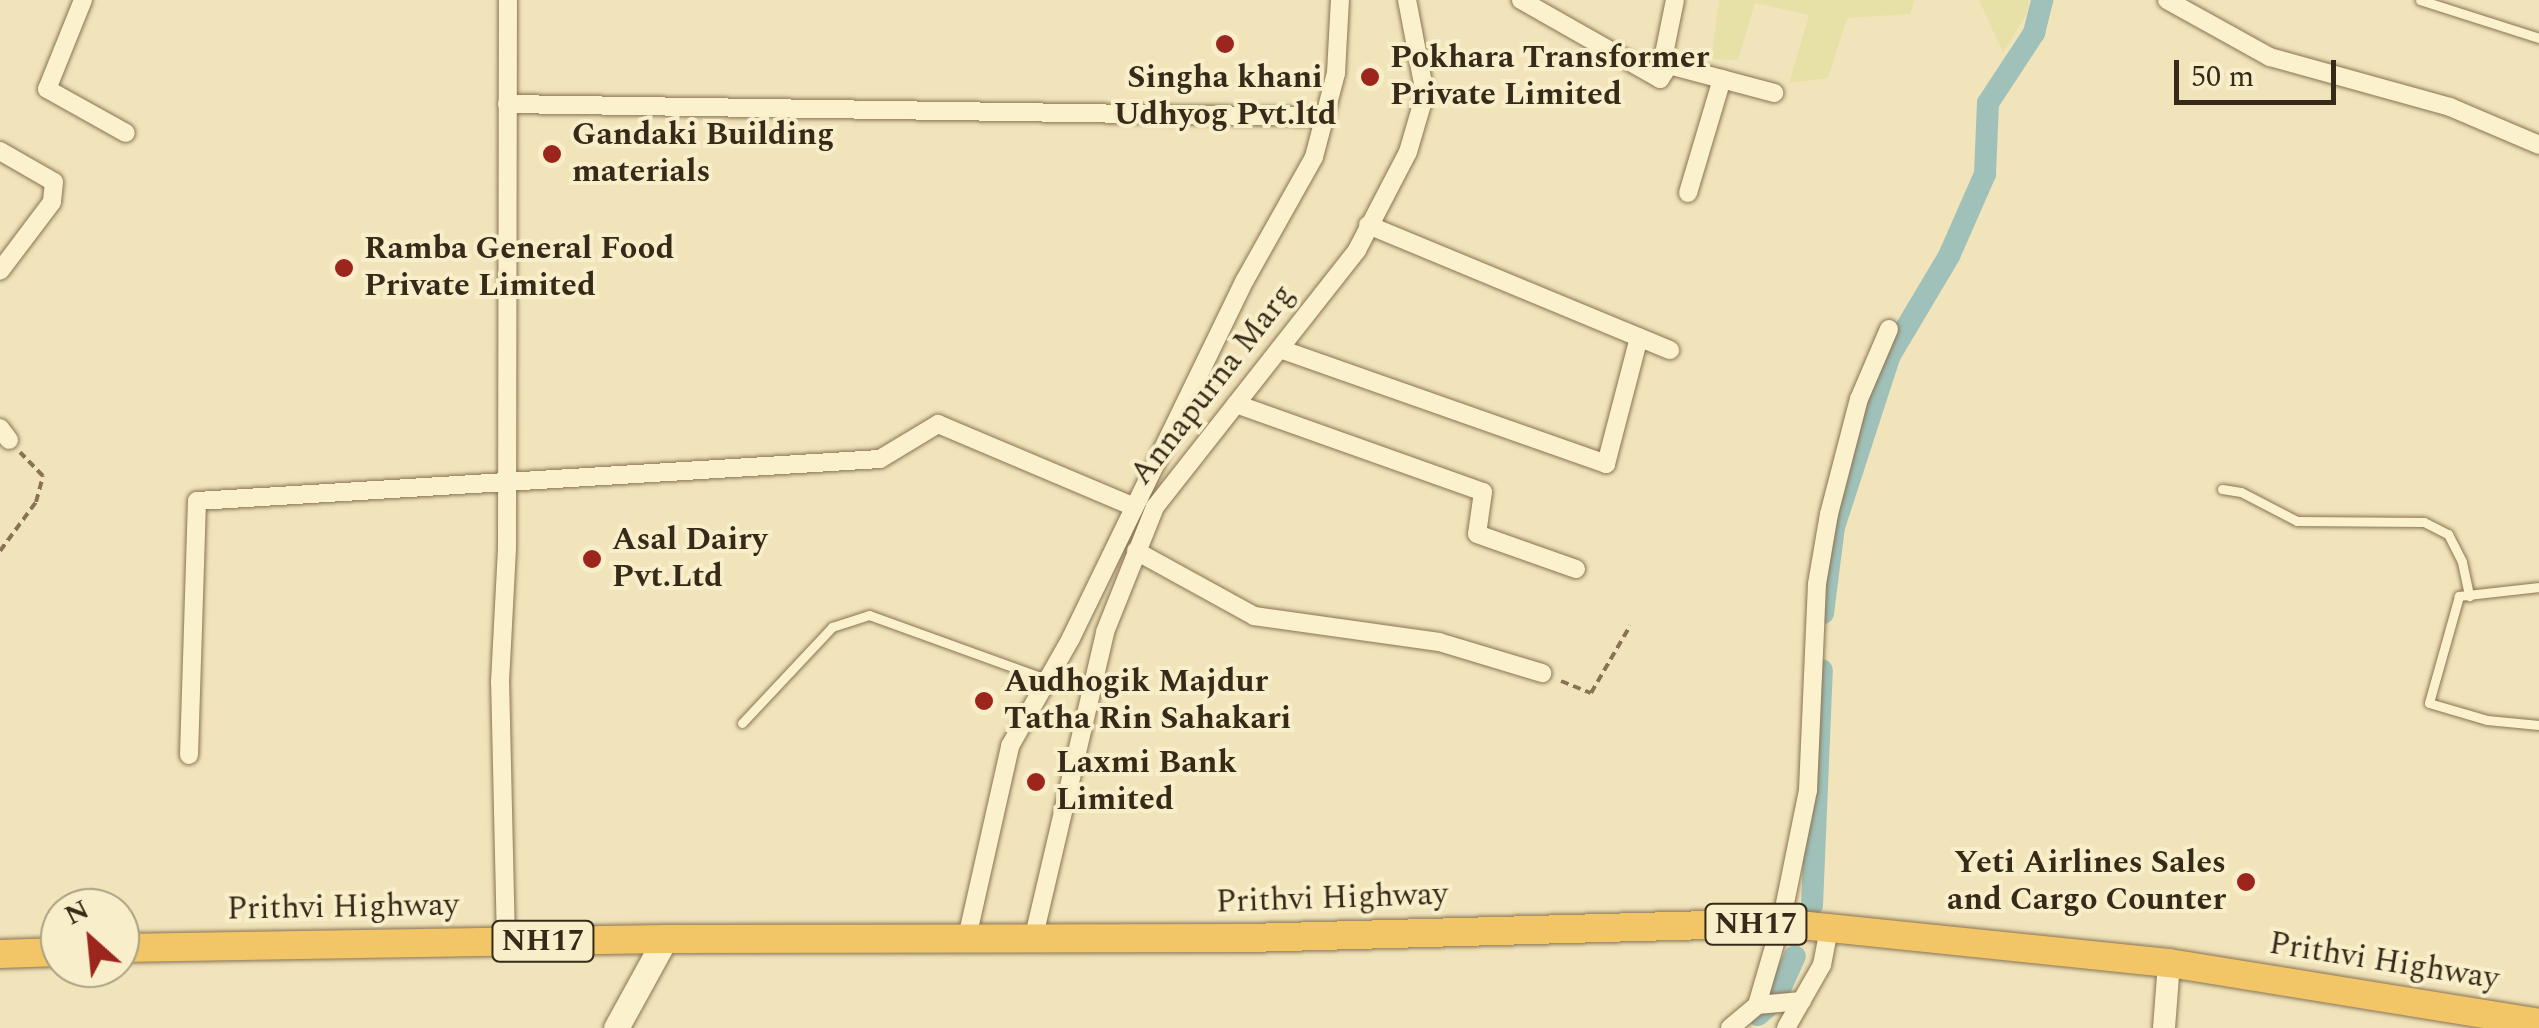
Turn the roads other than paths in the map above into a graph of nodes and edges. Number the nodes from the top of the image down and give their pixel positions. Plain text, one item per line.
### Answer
1 (84, 0) edge
2 (508, 0) edge
3 (1340, 0) edge
4 (1407, 0) edge
5 (1521, 0) edge
6 (1676, 0) edge
7 (2166, 0) edge
8 (2420, 0) edge
9 (2539, 38) edge
10 (1669, 65) junction
11 (1722, 78) junction
12 (1774, 93) dead end
13 (507, 104) junction
14 (1325, 117) junction
15 (126, 132) dead end
16 (2539, 145) edge
17 (0, 151) edge
18 (1688, 192) dead end
19 (1368, 225) junction
20 (0, 272) edge
21 (1889, 329) dead end
22 (1640, 337) junction
23 (1280, 348) junction
24 (1670, 350) dead end
25 (1236, 404) junction
26 (508, 479) junction
27 (2222, 489) dead end
28 (1132, 506) junction
29 (1136, 551) junction
30 (1576, 569) dead end
31 (2539, 587) edge
32 (2469, 596) junction
33 (1542, 673) road end
34 (1046, 679) junction
35 (742, 723) dead end
36 (2539, 724) edge
37 (189, 755) dead end
38 (1781, 923) junction
39 (1830, 928) junction
40 (665, 939) junction
41 (1034, 940) junction
42 (506, 942) junction
43 (966, 942) junction
44 (140, 948) edge
45 (40, 953) edge
46 (0, 954) edge
47 (2170, 963) junction
48 (1802, 1000) junction
49 (1757, 1005) junction
50 (2167, 1022) edge
51 (2539, 1023) edge
52 (616, 1028) edge
53 (1730, 1028) edge
54 (1786, 1028) edge

1 - 15 street
2 - 13 street
3 - 14 street
4 - 19 street, Annapurna Marg
5 - 10 street
6 - 10 street
7 - 16 street
8 - 9 lane
10 - 11 street
11 - 12 street
11 - 18 street
13 - 14 street
13 - 26 street
14 - 28 street
17 - 20 street
19 - 22 street
19 - 23 street, Annapurna Marg
21 - 38 street
22 - 23 street
22 - 24 street
23 - 25 street, Annapurna Marg
25 - 29 street, Annapurna Marg
25 - 30 street
26 - 28 street
26 - 37 street
26 - 42 street
27 - 32 lane
28 - 34 street
29 - 33 street
29 - 41 street, Annapurna Marg
31 - 32 lane
32 - 36 lane
34 - 35 lane
34 - 43 street
38 - 39 highway, Prithvi Highway / NH17
38 - 41 highway, Prithvi Highway / NH17
38 - 49 street
39 - 47 highway, Prithvi Highway / NH17
39 - 48 street
40 - 42 highway, Prithvi Highway / NH17
40 - 43 highway, Prithvi Highway / NH17
40 - 52 main road
41 - 43 highway, Prithvi Highway / NH17
42 - 44 highway, Prithvi Highway / NH17
45 - 46 highway
47 - 50 street
47 - 51 highway, Prithvi Highway / NH17
48 - 49 street
48 - 54 street
49 - 53 street

